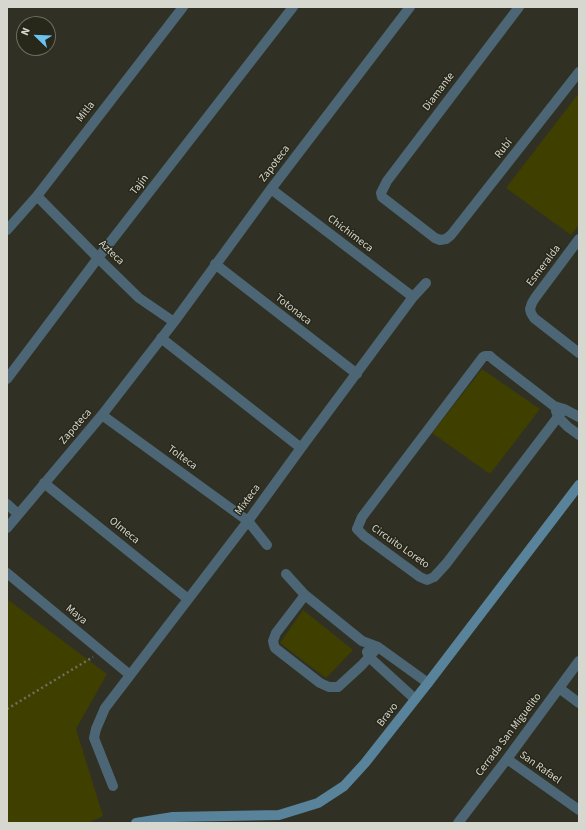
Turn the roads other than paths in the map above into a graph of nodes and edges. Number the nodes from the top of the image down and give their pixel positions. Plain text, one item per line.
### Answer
1 (183, 7) edge
2 (293, 7) edge
3 (520, 7) edge
4 (409, 8) edge
5 (579, 72) edge
6 (271, 189) junction
7 (36, 196) junction
8 (7, 230) edge
9 (446, 239) joint
10 (579, 239) edge
11 (98, 258) junction
12 (215, 264) junction
13 (426, 283) dead end
14 (413, 297) junction
15 (174, 322) junction
16 (161, 338) junction
17 (579, 353) edge
18 (357, 374) junction
19 (7, 378) edge
20 (554, 406) junction
21 (564, 409) junction
22 (102, 415) junction
23 (558, 417) junction
24 (579, 417) edge
25 (579, 435) edge
26 (301, 448) junction
27 (44, 483) junction
28 (579, 485) edge
29 (7, 504) edge
30 (18, 514) junction
31 (248, 521) junction
32 (7, 528) edge
33 (267, 545) dead end
34 (7, 573) edge
35 (286, 574) dead end
36 (305, 595) junction
37 (188, 599) junction
38 (362, 641) junction
39 (378, 647) junction
40 (369, 657) junction
41 (579, 661) edge
42 (130, 675) junction
43 (428, 683) junction
44 (559, 688) junction
45 (415, 699) junction
46 (579, 702) edge
47 (507, 759) junction
48 (113, 786) dead end
49 (579, 810) edge
50 (136, 823) edge
51 (458, 823) edge

1 - 7 street, Mitla
2 - 11 street, Tajín
3 - 9 street, Diamante
4 - 6 street, Zapoteca
5 - 9 street, Rubí
6 - 12 street, Zapoteca
6 - 14 street, Chichimeca
7 - 8 street, Mitla
7 - 11 street, Azteca
10 - 17 street, Esmeralda
11 - 15 street, Azteca
11 - 19 street, Tajín
12 - 15 street, Zapoteca
12 - 18 street, Totonaca
13 - 14 street, Mixteca
14 - 18 street, Mixteca
15 - 16 street, Zapoteca
16 - 22 street, Zapoteca
16 - 26 street
18 - 26 street, Mixteca
20 - 21 street, Circuito Loreto
20 - 23 street
20 - 23 street, Circuito Loreto
21 - 23 street, Circuito Loreto
21 - 24 street
22 - 27 street, Zapoteca
22 - 31 street, Tolteca
23 - 25 street
26 - 31 street, Mixteca
27 - 30 street, Zapoteca
27 - 37 street, Olmeca
28 - 43 main road, Bravo
29 - 30 street
30 - 32 street, Zapoteca
31 - 33 street, Tolteca
31 - 37 street, Mixteca
34 - 42 street, Maya
35 - 36 street
36 - 38 street
36 - 40 street
37 - 42 street, Mixteca
38 - 39 street
38 - 40 street
39 - 40 street
39 - 43 street
40 - 45 street
41 - 44 street, Cerrada San Miguelito
42 - 48 street, Mixteca
43 - 45 main road, Bravo
44 - 46 street
44 - 47 street, Cerrada San Miguelito
45 - 50 main road, Bravo
47 - 49 street, San Rafael
47 - 51 street, Cerrada San Miguelito

